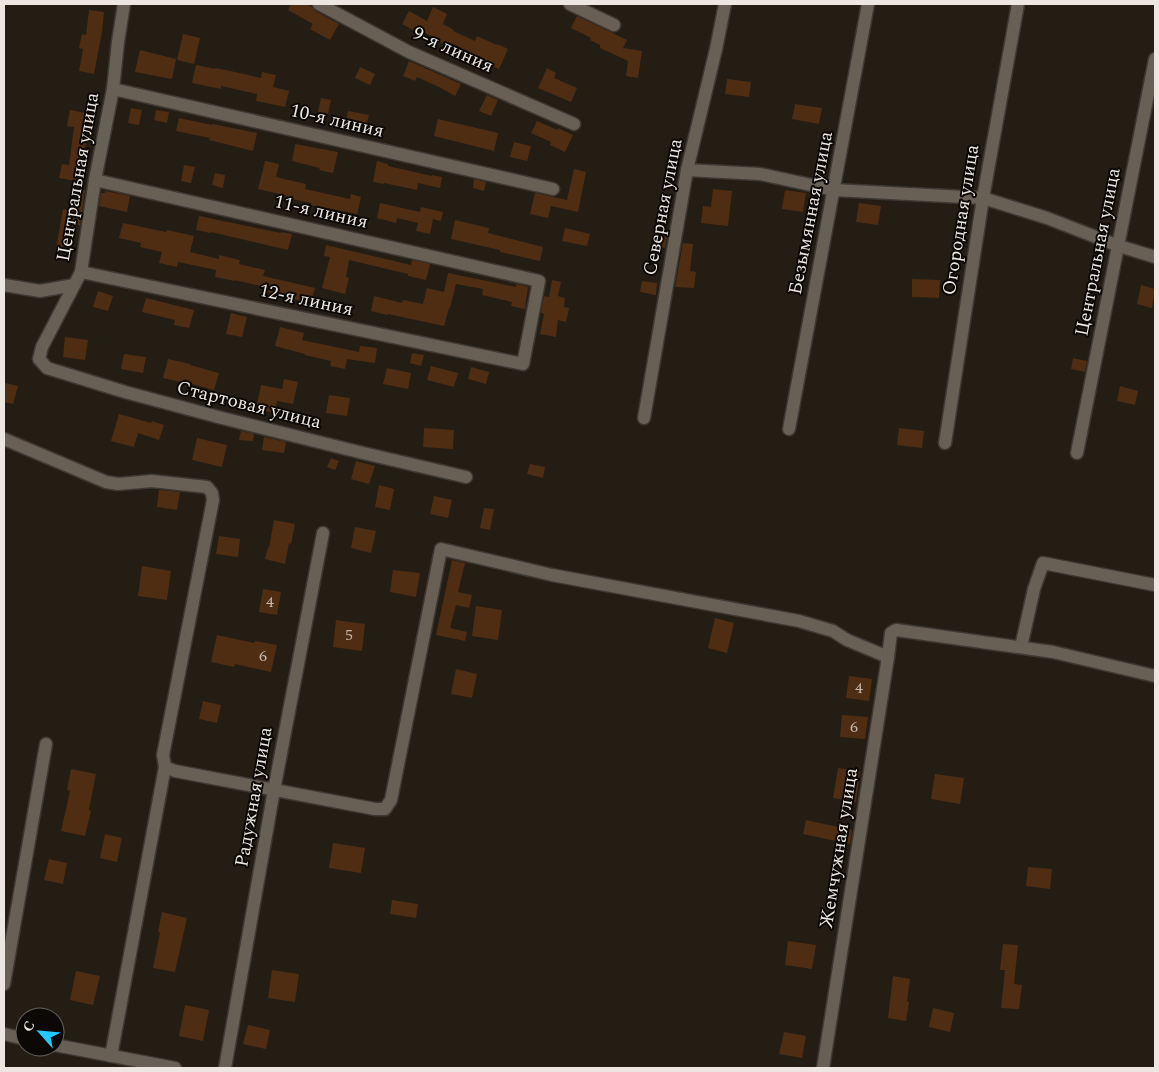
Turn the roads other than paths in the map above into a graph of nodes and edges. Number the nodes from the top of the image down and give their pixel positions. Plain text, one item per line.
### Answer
1 (124, 4) edge
2 (320, 4) edge
3 (570, 4) edge
4 (725, 4) edge
5 (868, 4) edge
6 (1018, 4) edge
7 (614, 25) dead end
8 (1155, 59) edge
9 (113, 89) junction
10 (574, 124) dead end
11 (687, 170) junction
12 (95, 180) junction
13 (553, 189) dead end
14 (834, 190) junction
15 (983, 198) junction
16 (1119, 246) junction
17 (1155, 257) edge
18 (80, 272) junction
19 (4, 285) edge
20 (74, 285) junction
21 (42, 347) joint
22 (523, 364) joint
23 (644, 418) dead end
24 (789, 429) dead end
25 (4, 439) edge
26 (945, 443) dead end
27 (1077, 453) dead end
28 (466, 477) dead end
29 (323, 533) dead end
30 (1155, 585) edge
31 (1021, 647) junction
32 (888, 656) junction
33 (1155, 676) edge
34 (46, 744) dead end
35 (165, 767) junction
36 (274, 790) junction
37 (4, 984) edge
38 (65, 1047) edge
39 (111, 1056) junction
40 (175, 1068) edge
41 (225, 1068) edge
42 (823, 1068) edge

1 - 9 street, Центральная улица
2 - 10 street, 9-я линия
3 - 7 street
4 - 11 street, Северная улица
5 - 14 street, Безымянная улица
6 - 15 street, Огородная улица
8 - 16 street, Центральная улица
9 - 12 street, Центральная улица
9 - 13 street, 10-я линия
11 - 14 street
11 - 23 street, Северная улица
12 - 18 street, Центральная улица
12 - 22 street, 11-я линия
14 - 15 street
14 - 24 street, Безымянная улица
15 - 16 street
15 - 26 street, Огородная улица
16 - 17 street
16 - 27 street, Центральная улица
18 - 20 street, Центральная улица
18 - 22 street, 12-я линия
19 - 20 street
20 - 21 street, Центральная улица
21 - 28 street, Стартовая улица
25 - 35 street
29 - 36 street, Радужная улица
30 - 31 street
31 - 32 street, Жемчужная улица
31 - 33 street
32 - 36 street
32 - 42 street, Жемчужная улица
34 - 37 street
35 - 36 street
35 - 39 street
36 - 41 street, Радужная улица
38 - 39 street
39 - 40 street

